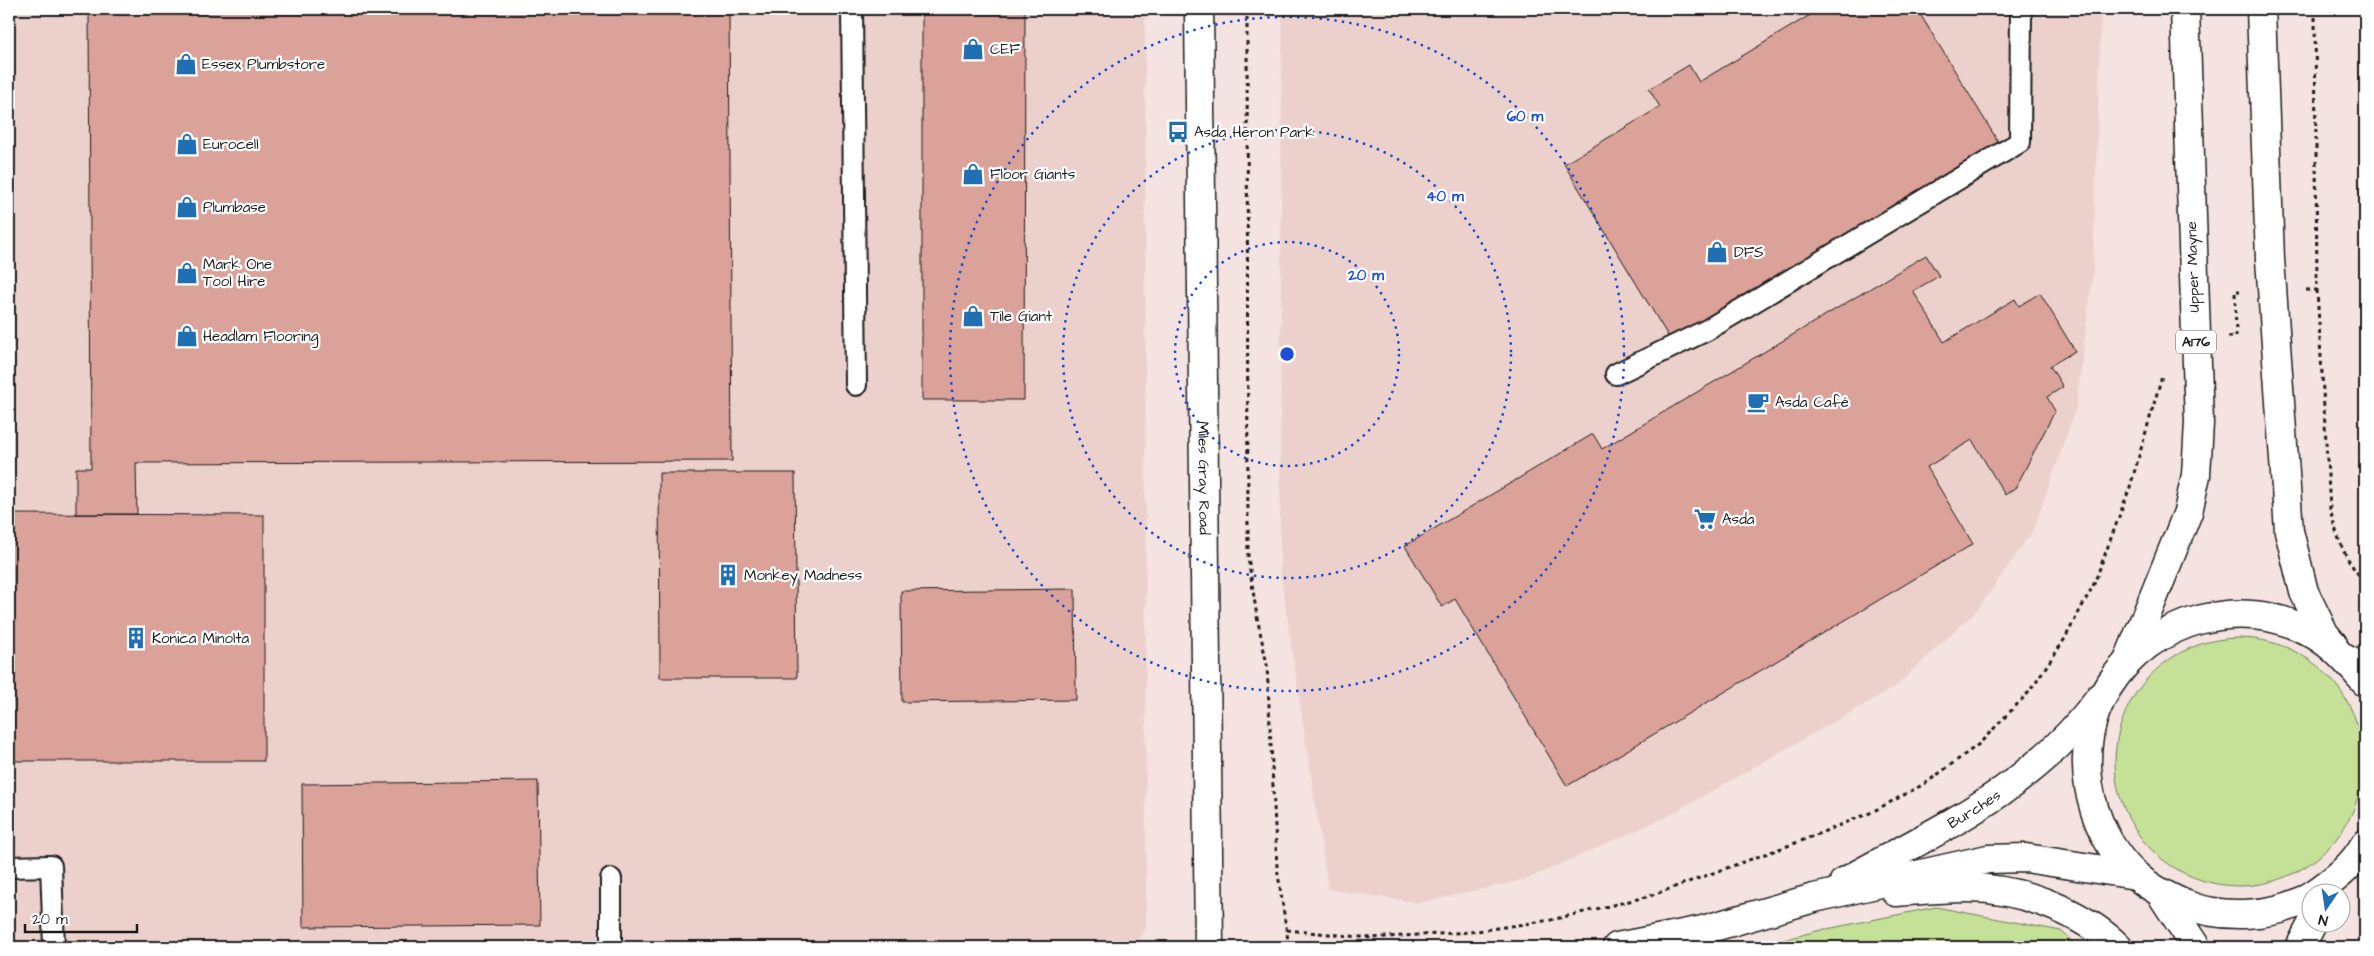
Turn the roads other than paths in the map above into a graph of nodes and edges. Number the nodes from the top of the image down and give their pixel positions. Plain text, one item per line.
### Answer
1 (852, 9) edge
2 (1199, 9) edge
3 (2022, 9) edge
4 (2185, 9) edge
5 (2261, 9) edge
6 (1616, 374) dead end
7 (856, 385) dead end
8 (2350, 660) edge
9 (2128, 662) junction
10 (2365, 682) edge
11 (2107, 688) junction
12 (2363, 850) edge
13 (9, 867) edge
14 (2136, 875) junction
15 (611, 880) dead end
16 (2334, 884) edge
17 (2161, 894) junction
18 (1814, 898) junction
19 (2302, 899) edge
20 (2307, 934) edge
21 (54, 947) edge
22 (611, 947) edge
23 (1209, 947) edge
24 (1617, 947) edge
25 (2118, 947) edge
26 (2196, 947) edge
27 (2300, 947) edge

1 - 7 lane
2 - 23 main road, Miles Gray Road
3 - 6 lane
4 - 9 main road, Upper Mayne / A176
5 - 8 main road
8 - 9 main road
8 - 10 main road
9 - 11 main road
11 - 14 main road
11 - 18 main road, Burches
12 - 16 main road
13 - 21 lane
14 - 17 main road
14 - 18 main road, Burches
15 - 22 lane
17 - 19 main road
17 - 26 main road
18 - 24 main road, Burches
18 - 25 main road
20 - 27 main road

